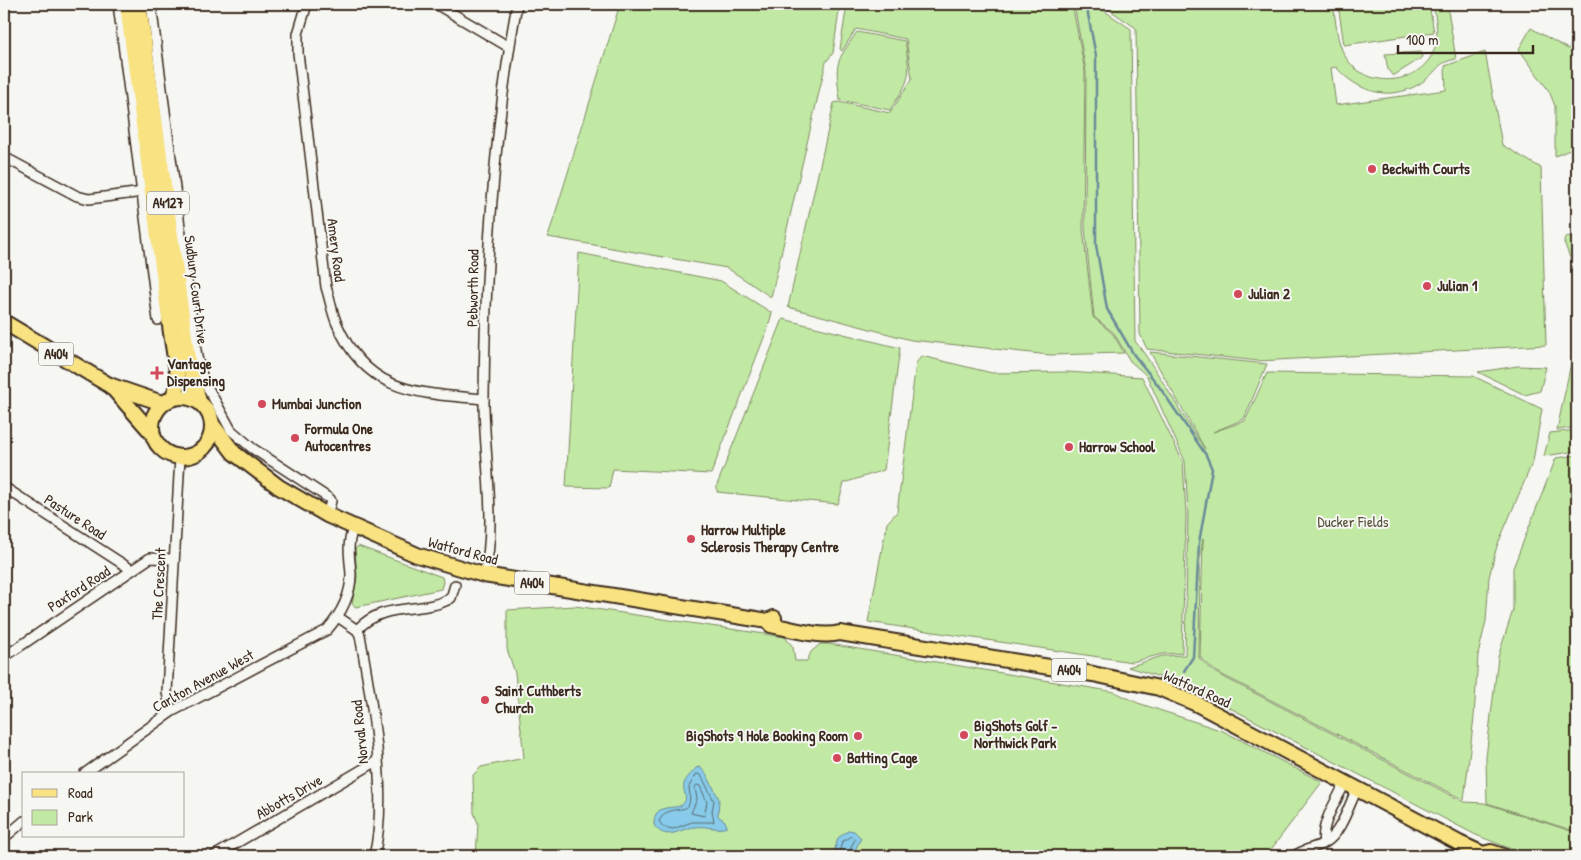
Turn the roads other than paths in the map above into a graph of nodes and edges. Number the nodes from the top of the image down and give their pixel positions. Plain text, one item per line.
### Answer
1 (118, 4) edge
2 (127, 4) edge
3 (139, 4) edge
4 (150, 4) edge
5 (307, 4) edge
6 (436, 4) edge
7 (517, 4) edge
8 (509, 46) junction
9 (4, 158) edge
10 (143, 192) junction
11 (158, 320) dead end
12 (4, 322) edge
13 (194, 356) junction
14 (109, 385) junction
15 (484, 399) junction
16 (167, 400) junction
17 (199, 401) junction
18 (212, 424) junction
19 (152, 433) junction
20 (252, 448) junction
21 (203, 449) junction
22 (180, 457) junction
23 (239, 457) junction
24 (4, 488) edge
25 (327, 515) junction
26 (354, 528) junction
27 (174, 558) junction
28 (132, 570) junction
29 (484, 574) junction
30 (455, 585) dead end
31 (338, 617) junction
32 (357, 630) junction
33 (4, 657) edge
34 (171, 712) junction
35 (377, 760) junction
36 (87, 772) edge
37 (1351, 786) junction
38 (22, 824) edge
39 (4, 838) edge
40 (1324, 843) junction
41 (1484, 855) edge
42 (214, 856) edge
43 (374, 856) edge
44 (1294, 856) edge
45 (1502, 856) edge

1 - 10 street
2 - 16 main road, Sudbury Court Drive / A4127
3 - 13 main road, Sudbury Court Drive / A4127
4 - 13 street, Sudbury Court Drive
5 - 15 street, Amery Road
6 - 8 street
7 - 8 street, Pebworth Road
8 - 15 street, Pebworth Road
9 - 10 street
10 - 11 street
12 - 14 main road, A404
13 - 17 main road, Sudbury Court Drive / A4127
13 - 20 street
14 - 16 main road, A404
14 - 19 main road, A404
15 - 29 street, Pebworth Road
16 - 17 main road
16 - 19 main road
17 - 18 main road
18 - 21 main road
18 - 23 main road, Watford Road / A404
19 - 22 main road
20 - 23 street
20 - 25 street
21 - 22 main road
21 - 23 main road, Watford Road / A404
22 - 27 street, The Crescent
23 - 25 main road, Watford Road / A404
24 - 28 street, Pasture Road
25 - 26 main road, Watford Road / A404
26 - 29 main road, Watford Road / A404
26 - 31 street
27 - 28 street, Paxford Road
27 - 34 street, The Crescent
28 - 33 street, Paxford Road
29 - 37 main road, Watford Road / A404
30 - 32 street
31 - 32 street
31 - 34 street, Carlton Avenue West
32 - 35 street, Norval Road
34 - 36 street, Carlton Avenue West
35 - 42 street, Abbotts Drive
35 - 43 street, Norval Road
37 - 40 street
37 - 40 street
37 - 41 main road, Watford Road / A404
38 - 39 street
40 - 44 street
41 - 45 main road, Watford Road / A404

